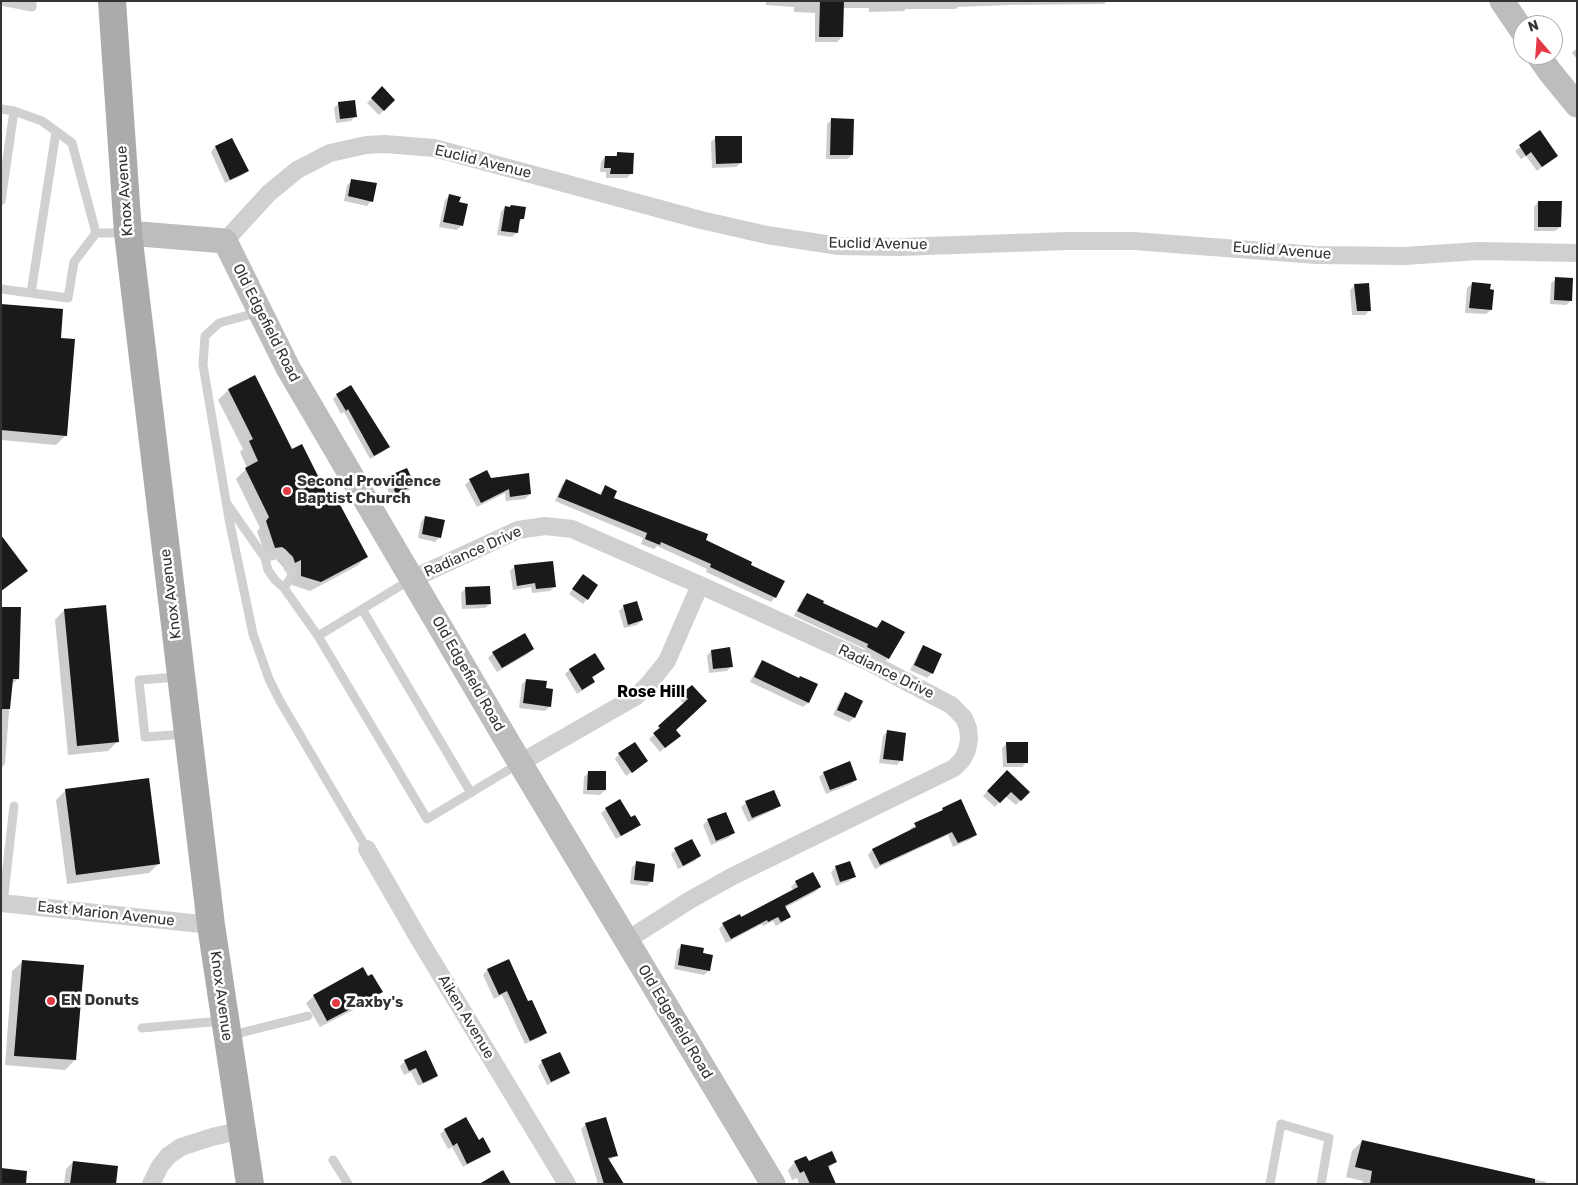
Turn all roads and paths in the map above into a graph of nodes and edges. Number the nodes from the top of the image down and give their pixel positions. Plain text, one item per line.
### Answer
1 (32, 1) edge
2 (112, 1) edge
3 (1502, 1) edge
4 (1, 2) edge
5 (1513, 17) edge
6 (1545, 65) edge
7 (1577, 105) edge
8 (1, 109) edge
9 (14, 111) junction
10 (56, 132) junction
11 (1, 201) edge
12 (96, 233) junction
13 (128, 233) junction
14 (225, 241) junction
15 (1577, 253) edge
16 (1, 289) edge
17 (31, 293) junction
18 (260, 312) junction
19 (226, 503) junction
20 (265, 558) junction
21 (412, 579) junction
22 (700, 585) junction
23 (284, 588) junction
24 (362, 609) junction
25 (318, 636) junction
26 (181, 676) junction
27 (188, 733) junction
28 (520, 763) junction
29 (471, 793) junction
30 (14, 806) dead end
31 (367, 849) joint
32 (2, 903) edge
33 (211, 925) junction
34 (627, 940) junction
35 (308, 1016) dead end
36 (142, 1028) dead end
37 (226, 1029) junction
38 (242, 1130) junction
39 (333, 1160) dead end
40 (151, 1184) edge
41 (250, 1184) edge
42 (348, 1184) edge
43 (567, 1184) edge
44 (772, 1184) edge
45 (1270, 1184) edge
46 (1321, 1184) edge

1 - 4 lane
2 - 13 main road, Knox Avenue
3 - 5 street
6 - 7 street
8 - 9 lane
9 - 10 lane
9 - 11 lane
10 - 12 lane
10 - 17 lane
12 - 13 lane
12 - 17 lane
13 - 14 street
13 - 26 main road, Knox Avenue
14 - 15 street, Euclid Avenue
14 - 18 street, Old Edgefield Road
16 - 17 lane
18 - 19 lane
18 - 21 street, Old Edgefield Road
19 - 20 lane
19 - 31 lane
20 - 23 lane
20 - 23 lane
21 - 22 street, Radiance Drive
21 - 24 lane
21 - 28 street, Old Edgefield Road
22 - 28 street
22 - 34 street, Radiance Drive
23 - 25 lane
24 - 25 lane
24 - 29 lane
25 - 29 lane
26 - 27 main road, Knox Avenue
26 - 27 lane
27 - 33 main road, Knox Avenue
28 - 29 lane
28 - 34 street, Old Edgefield Road
30 - 32 lane
31 - 43 street, Aiken Avenue
32 - 33 street, East Marion Avenue
33 - 37 main road, Knox Avenue
34 - 44 street, Old Edgefield Road
35 - 37 lane
36 - 37 lane
37 - 38 main road, Knox Avenue
38 - 40 street
38 - 41 main road, Knox Avenue
39 - 42 lane
45 - 46 lane

